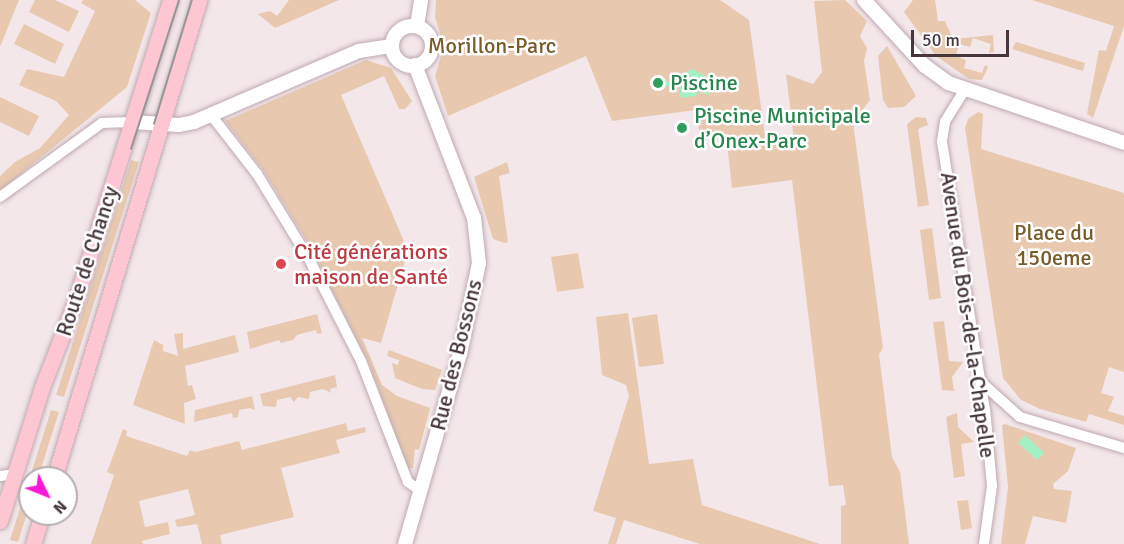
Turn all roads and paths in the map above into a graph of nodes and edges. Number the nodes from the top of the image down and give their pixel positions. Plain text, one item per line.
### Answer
1 (170, 0) edge
2 (199, 0) edge
3 (421, 0) edge
4 (864, 0) edge
5 (417, 26) junction
6 (392, 46) junction
7 (415, 65) junction
8 (964, 91) junction
9 (212, 115) junction
10 (132, 122) junction
11 (162, 124) junction
12 (1124, 143) edge
13 (0, 197) edge
14 (980, 381) junction
15 (1124, 448) edge
16 (58, 466) edge
17 (7, 475) edge
18 (421, 490) junction
19 (0, 521) edge
20 (38, 526) edge
21 (33, 544) edge
22 (405, 544) edge
23 (984, 544) edge

1 - 10 main road, Route de Chancy
2 - 11 main road, Route de Chancy
3 - 5 street
4 - 8 street
5 - 6 street
5 - 7 street
6 - 7 street
6 - 9 street
7 - 18 street, Rue des Bossons
8 - 12 street
8 - 14 street, Avenue du Bois-de-la-Chapelle
9 - 11 street
9 - 18 street
10 - 11 street
10 - 13 street
10 - 17 main road, Route de Chancy
11 - 16 main road, Route de Chancy
14 - 15 street
14 - 23 street, Avenue du Bois-de-la-Chapelle
17 - 19 main road, Route de Chancy
18 - 22 street, Rue des Bossons
20 - 21 main road

